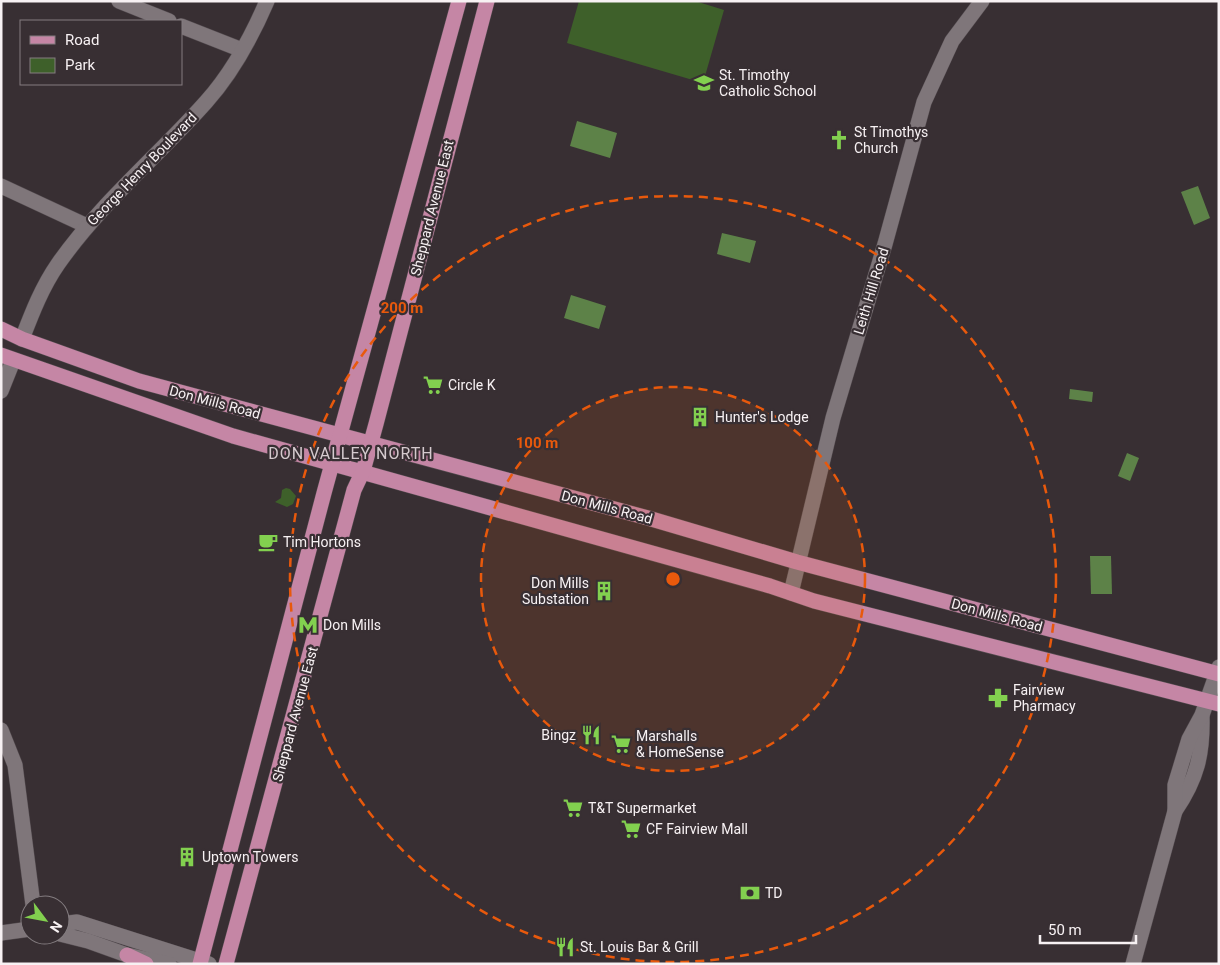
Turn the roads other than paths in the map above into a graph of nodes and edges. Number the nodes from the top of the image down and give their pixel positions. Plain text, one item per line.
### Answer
1 (119, 1) edge
2 (267, 1) edge
3 (460, 1) edge
4 (487, 1) edge
5 (982, 1) edge
6 (167, 20) edge
7 (182, 26) edge
8 (242, 50) junction
9 (1, 186) edge
10 (88, 226) junction
11 (1, 329) edge
12 (22, 339) junction
13 (7, 358) edge
14 (1, 391) edge
15 (340, 436) junction
16 (370, 444) junction
17 (332, 463) junction
18 (363, 470) junction
19 (797, 562) junction
20 (791, 593) junction
21 (1218, 671) edge
22 (1209, 707) edge
23 (1, 730) edge
24 (32, 895) edge
25 (70, 923) edge
26 (20, 930) edge
27 (1, 933) edge
28 (70, 936) edge
29 (127, 955) junction
30 (203, 962) edge
31 (146, 964) edge
32 (169, 964) edge
33 (226, 964) edge
34 (1133, 964) edge

1 - 6 street
2 - 8 street, George Henry Boulevard
3 - 15 main road, Sheppard Avenue East
4 - 16 main road, Sheppard Avenue East
5 - 19 street, Leith Hill Road
7 - 8 street
8 - 10 street, George Henry Boulevard
9 - 10 street
10 - 12 street, George Henry Boulevard
11 - 12 main road, Don Mills Road
12 - 15 main road, Don Mills Road
13 - 14 street
13 - 17 main road, Don Mills Road
15 - 16 main road, Don Mills Road
15 - 17 main road, Sheppard Avenue East
16 - 18 main road, Sheppard Avenue East
16 - 19 main road, Don Mills Road
17 - 18 main road, Don Mills Road
17 - 30 main road, Sheppard Avenue East
18 - 20 main road, Don Mills Road
18 - 33 main road, Sheppard Avenue East
19 - 20 street, Leith Hill Road
19 - 21 main road, Don Mills Road
20 - 22 main road, Don Mills Road
21 - 22 street
22 - 34 street
23 - 24 street
25 - 30 street
26 - 27 street
28 - 29 street
29 - 31 main road
29 - 32 street

